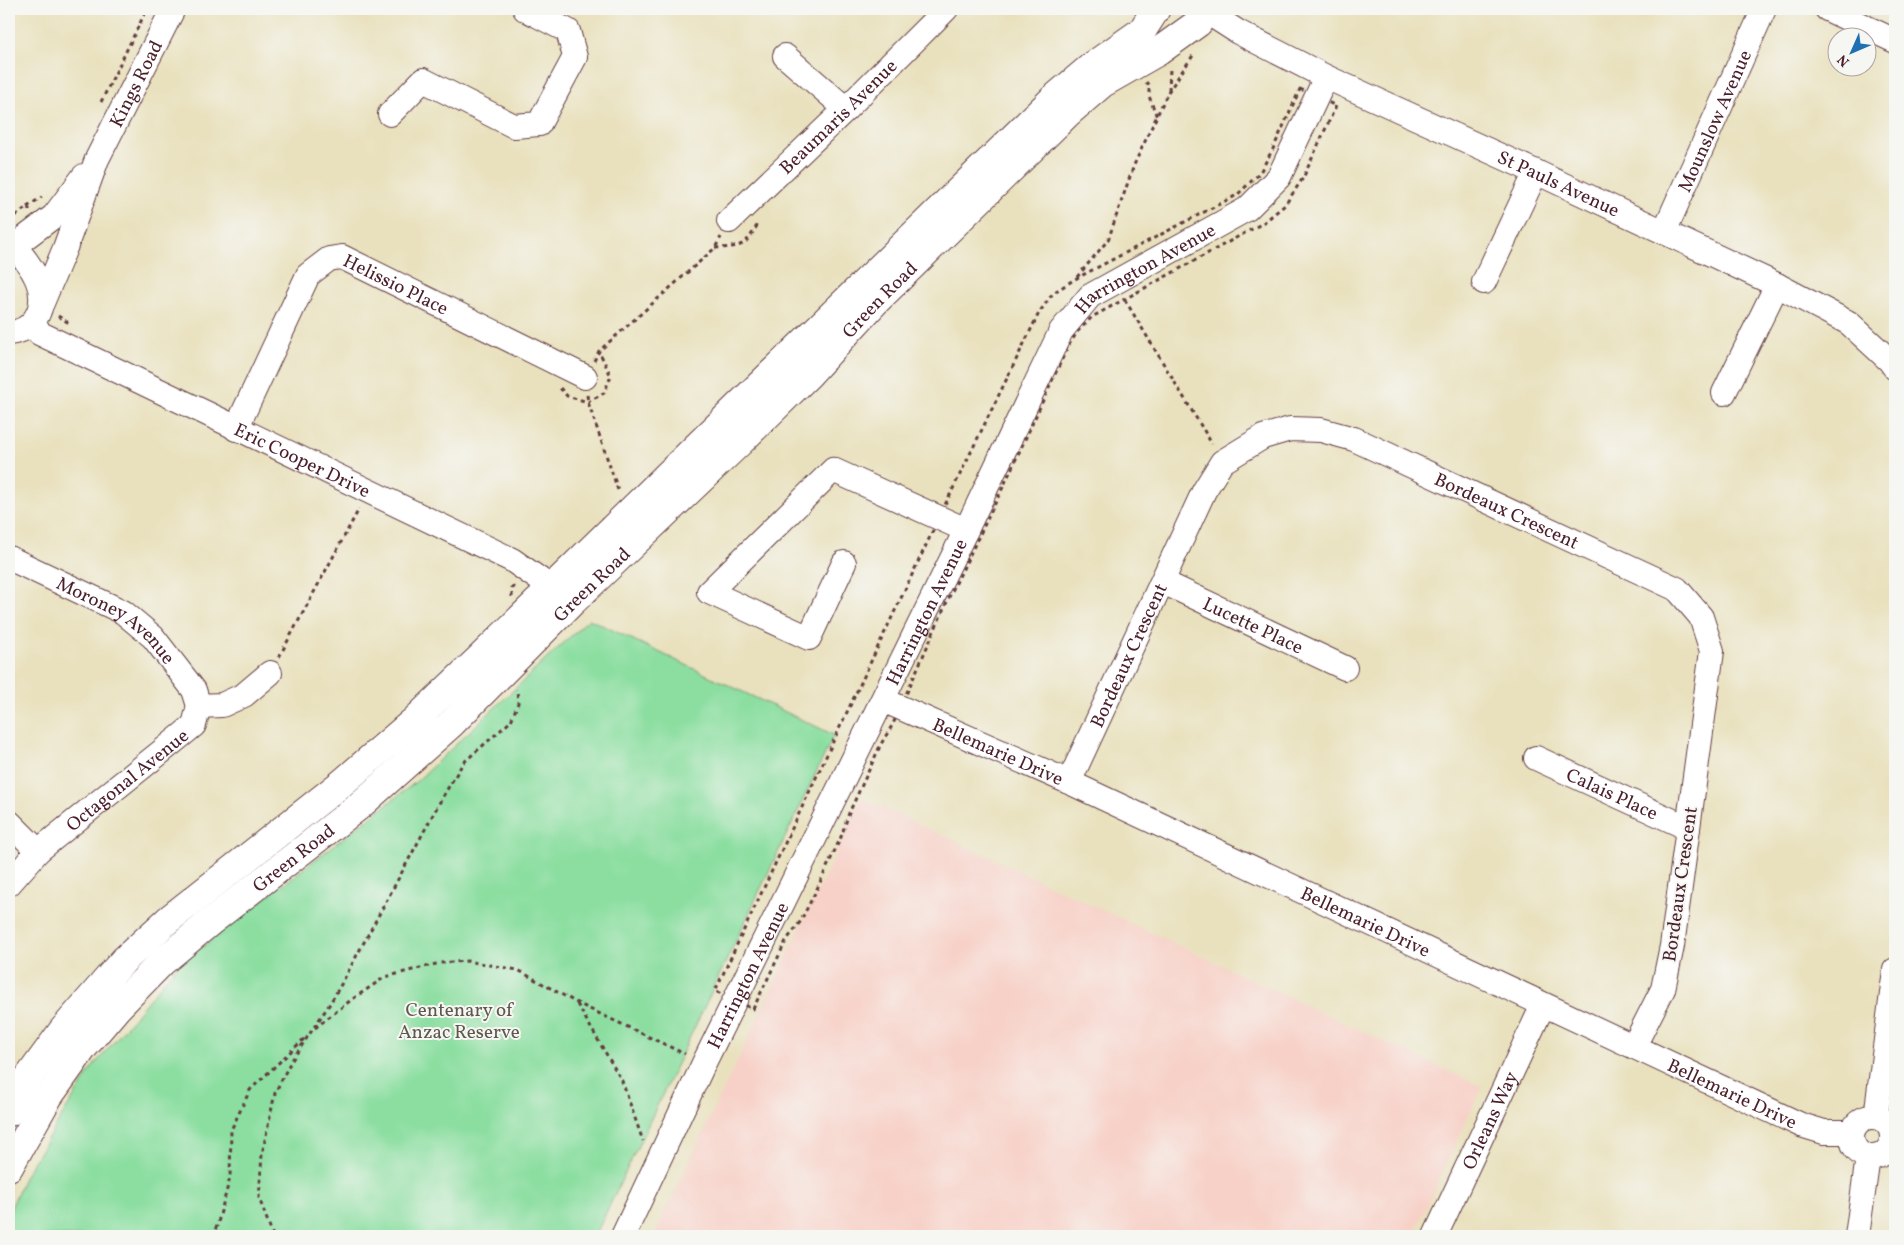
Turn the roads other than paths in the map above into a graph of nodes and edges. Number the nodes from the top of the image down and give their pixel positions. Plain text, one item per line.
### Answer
1 (173, 9) edge
2 (525, 9) edge
3 (946, 9) edge
4 (1156, 9) edge
5 (1162, 9) edge
6 (1764, 9) edge
7 (1827, 9) edge
8 (1207, 15) edge
9 (1895, 41) edge
10 (785, 56) dead end
11 (1326, 77) junction
12 (846, 109) junction
13 (390, 114) dead end
14 (97, 159) junction
15 (1536, 172) junction
16 (729, 221) road end
17 (1664, 232) junction
18 (12, 246) edge
19 (1484, 282) dead end
20 (1777, 286) junction
21 (38, 312) junction
22 (9, 333) edge
23 (1895, 368) edge
24 (584, 377) road end
25 (1724, 393) dead end
26 (236, 429) junction
27 (966, 530) junction
28 (9, 558) edge
29 (844, 563) dead end
30 (1162, 582) junction
31 (563, 595) junction
32 (1345, 668) dead end
33 (270, 673) road end
34 (883, 700) junction
35 (199, 706) junction
36 (1536, 758) dead end
37 (1068, 782) junction
38 (9, 822) edge
39 (1688, 828) junction
40 (38, 851) junction
41 (9, 884) edge
42 (1895, 970) edge
43 (1543, 1005) junction
44 (1634, 1046) junction
45 (9, 1112) edge
46 (1876, 1117) junction
47 (1852, 1132) junction
48 (1894, 1138) edge
49 (1868, 1157) junction
50 (9, 1167) edge
51 (623, 1236) edge
52 (1435, 1236) edge
53 (1857, 1236) edge

1 - 14 street, Kings Road
2 - 13 street
3 - 12 street, Beaumaris Avenue
4 - 31 main road, Green Road
5 - 8 main road
6 - 17 street, Mounslow Avenue
7 - 9 street
8 - 11 street, St Pauls Avenue
8 - 31 main road, Green Road
10 - 12 street
11 - 15 street, St Pauls Avenue
11 - 27 street, Harrington Avenue
12 - 16 street, Beaumaris Avenue
14 - 18 street, Kings Road
14 - 21 street, Kings Road
15 - 17 street, St Pauls Avenue
15 - 19 street
17 - 20 street, St Pauls Avenue
18 - 21 street
20 - 23 street, St Pauls Avenue
20 - 25 street
21 - 22 street
21 - 26 street, Eric Cooper Drive
24 - 26 street, Helissio Place
26 - 31 street, Eric Cooper Drive
27 - 29 street
27 - 34 street, Harrington Avenue
28 - 35 street, Moroney Avenue
30 - 32 street, Lucette Place
30 - 37 street, Bordeaux Crescent
30 - 39 street, Bordeaux Crescent
31 - 45 main road, Green Road
31 - 50 main road, Green Road
33 - 35 street, Octagonal Avenue
34 - 37 street, Bellemarie Drive
34 - 51 street, Harrington Avenue
35 - 40 street, Octagonal Avenue
36 - 39 street, Calais Place
37 - 43 street, Bellemarie Drive
38 - 40 street
39 - 44 street, Bordeaux Crescent
40 - 41 street, Octagonal Avenue
42 - 46 street
43 - 44 street, Bellemarie Drive
43 - 52 street, Orleans Way
44 - 47 street, Bellemarie Drive
46 - 47 street
46 - 48 street
47 - 49 street
48 - 49 street
49 - 53 street

